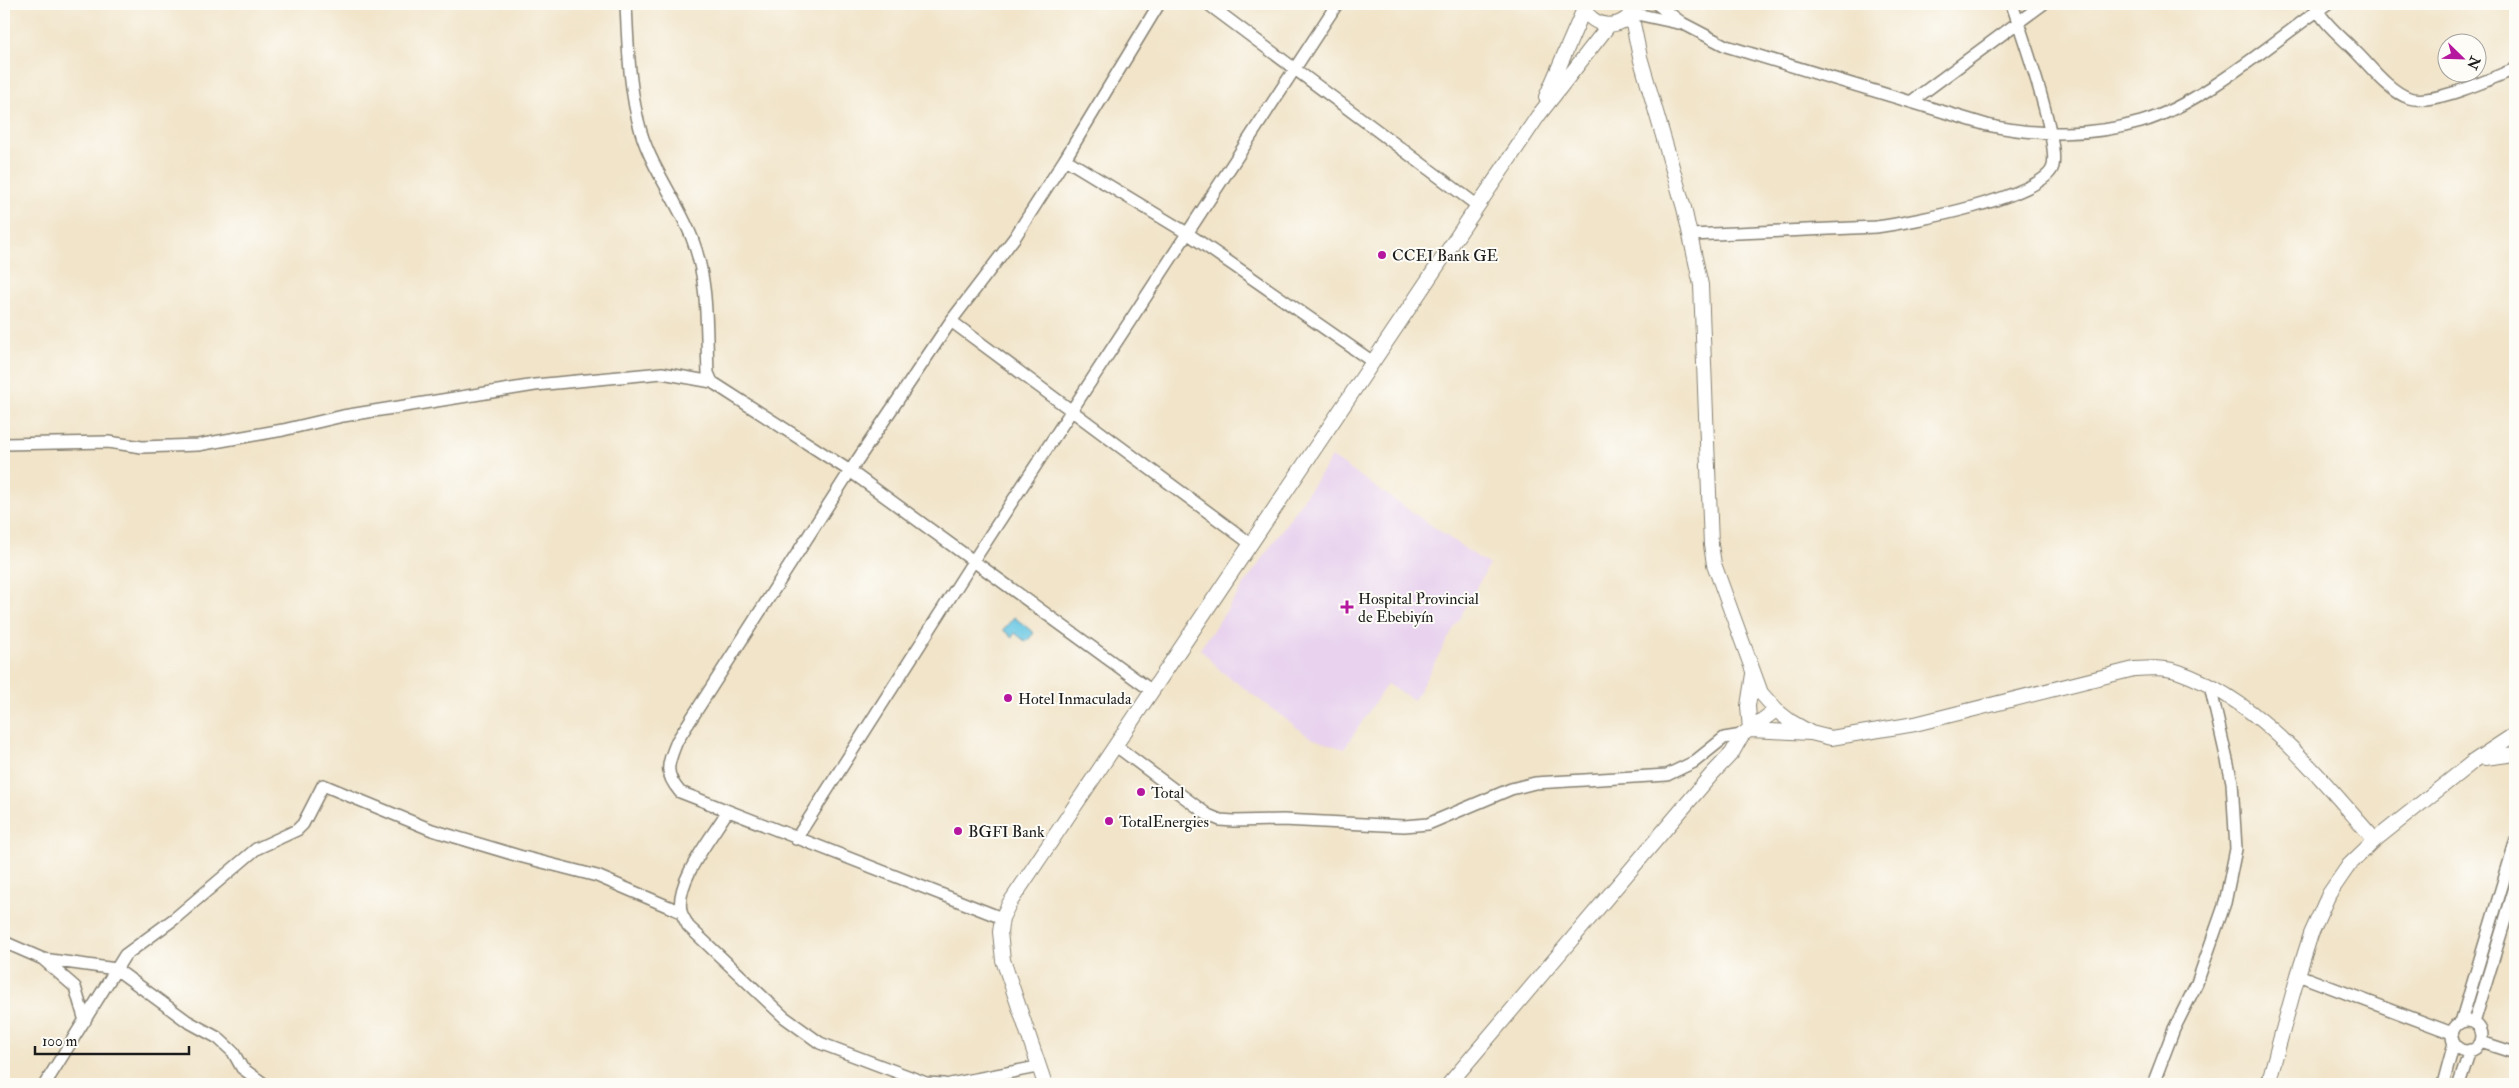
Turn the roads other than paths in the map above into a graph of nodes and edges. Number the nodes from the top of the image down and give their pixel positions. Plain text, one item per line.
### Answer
1 (626, 4) edge
2 (1159, 4) edge
3 (1208, 4) edge
4 (1337, 4) edge
5 (1657, 4) edge
6 (2012, 4) edge
7 (2043, 4) edge
8 (1583, 6) edge
9 (2319, 6) edge
10 (1633, 10) edge
11 (2018, 22) junction
12 (1682, 23) junction
13 (1614, 24) junction
14 (1640, 57) junction
15 (1296, 68) junction
16 (2515, 69) edge
17 (1912, 100) junction
18 (1538, 116) junction
19 (2050, 132) junction
20 (1066, 159) junction
21 (1478, 206) junction
22 (1187, 233) junction
23 (1690, 235) junction
24 (951, 321) junction
25 (1373, 362) junction
26 (712, 382) junction
27 (1073, 410) junction
28 (4, 444) edge
29 (850, 471) junction
30 (1251, 544) junction
31 (974, 560) junction
32 (1754, 671) junction
33 (2210, 686) junction
34 (1152, 691) junction
35 (1776, 710) junction
36 (1746, 732) junction
37 (1811, 733) junction
38 (2515, 734) edge
39 (1116, 746) junction
40 (2515, 754) edge
41 (2474, 761) junction
42 (727, 812) junction
43 (796, 839) junction
44 (2374, 840) junction
45 (2515, 843) edge
46 (2515, 887) edge
47 (2513, 905) edge
48 (681, 912) junction
49 (1002, 918) junction
50 (4, 942) edge
51 (43, 959) junction
52 (116, 968) junction
53 (2298, 974) junction
54 (85, 1021) junction
55 (2461, 1022) junction
56 (2474, 1023) junction
57 (2453, 1038) junction
58 (2481, 1042) junction
59 (2470, 1050) junction
60 (2515, 1053) edge
61 (1037, 1067) junction
62 (45, 1084) edge
63 (264, 1084) edge
64 (944, 1084) edge
65 (950, 1084) edge
66 (1044, 1084) edge
67 (1449, 1084) edge
68 (2153, 1084) edge
69 (2268, 1084) edge
70 (2443, 1084) edge
71 (2459, 1084) edge

1 - 26 street
2 - 20 street
3 - 15 street
4 - 15 street
5 - 12 street
6 - 11 street
7 - 11 street
8 - 13 street
8 - 18 street
9 - 16 street
9 - 19 street
10 - 12 street
10 - 13 street
10 - 14 street
11 - 17 street
11 - 19 street
12 - 17 street
13 - 14 street
13 - 18 street
14 - 23 street
15 - 21 street
15 - 22 street
17 - 19 street
18 - 21 street
19 - 23 street
20 - 22 street
20 - 24 street
21 - 25 street
22 - 25 street
22 - 27 street
23 - 32 street
24 - 27 street
24 - 29 street
25 - 30 street
26 - 28 street
26 - 29 street
27 - 30 street
27 - 31 street
29 - 31 street
29 - 42 street
30 - 34 street
31 - 34 street
31 - 43 street
32 - 35 street
32 - 36 street
33 - 37 street
33 - 44 street
33 - 68 street
34 - 39 street
35 - 36 street
35 - 37 street
36 - 37 street
36 - 39 street
36 - 67 street
38 - 41 street
39 - 49 street
40 - 41 street
41 - 44 street
42 - 43 street
42 - 48 street
43 - 49 street
44 - 53 street
45 - 55 street
46 - 47 street
47 - 56 street
48 - 52 street
48 - 64 street
49 - 61 street
50 - 51 street
51 - 52 street
51 - 54 street
52 - 54 street
52 - 63 street
53 - 57 street
53 - 69 street
54 - 62 street
55 - 56 street
55 - 57 street
56 - 58 street
57 - 59 street
57 - 70 street
58 - 59 street
58 - 60 street
59 - 71 street
61 - 65 street
61 - 66 street

